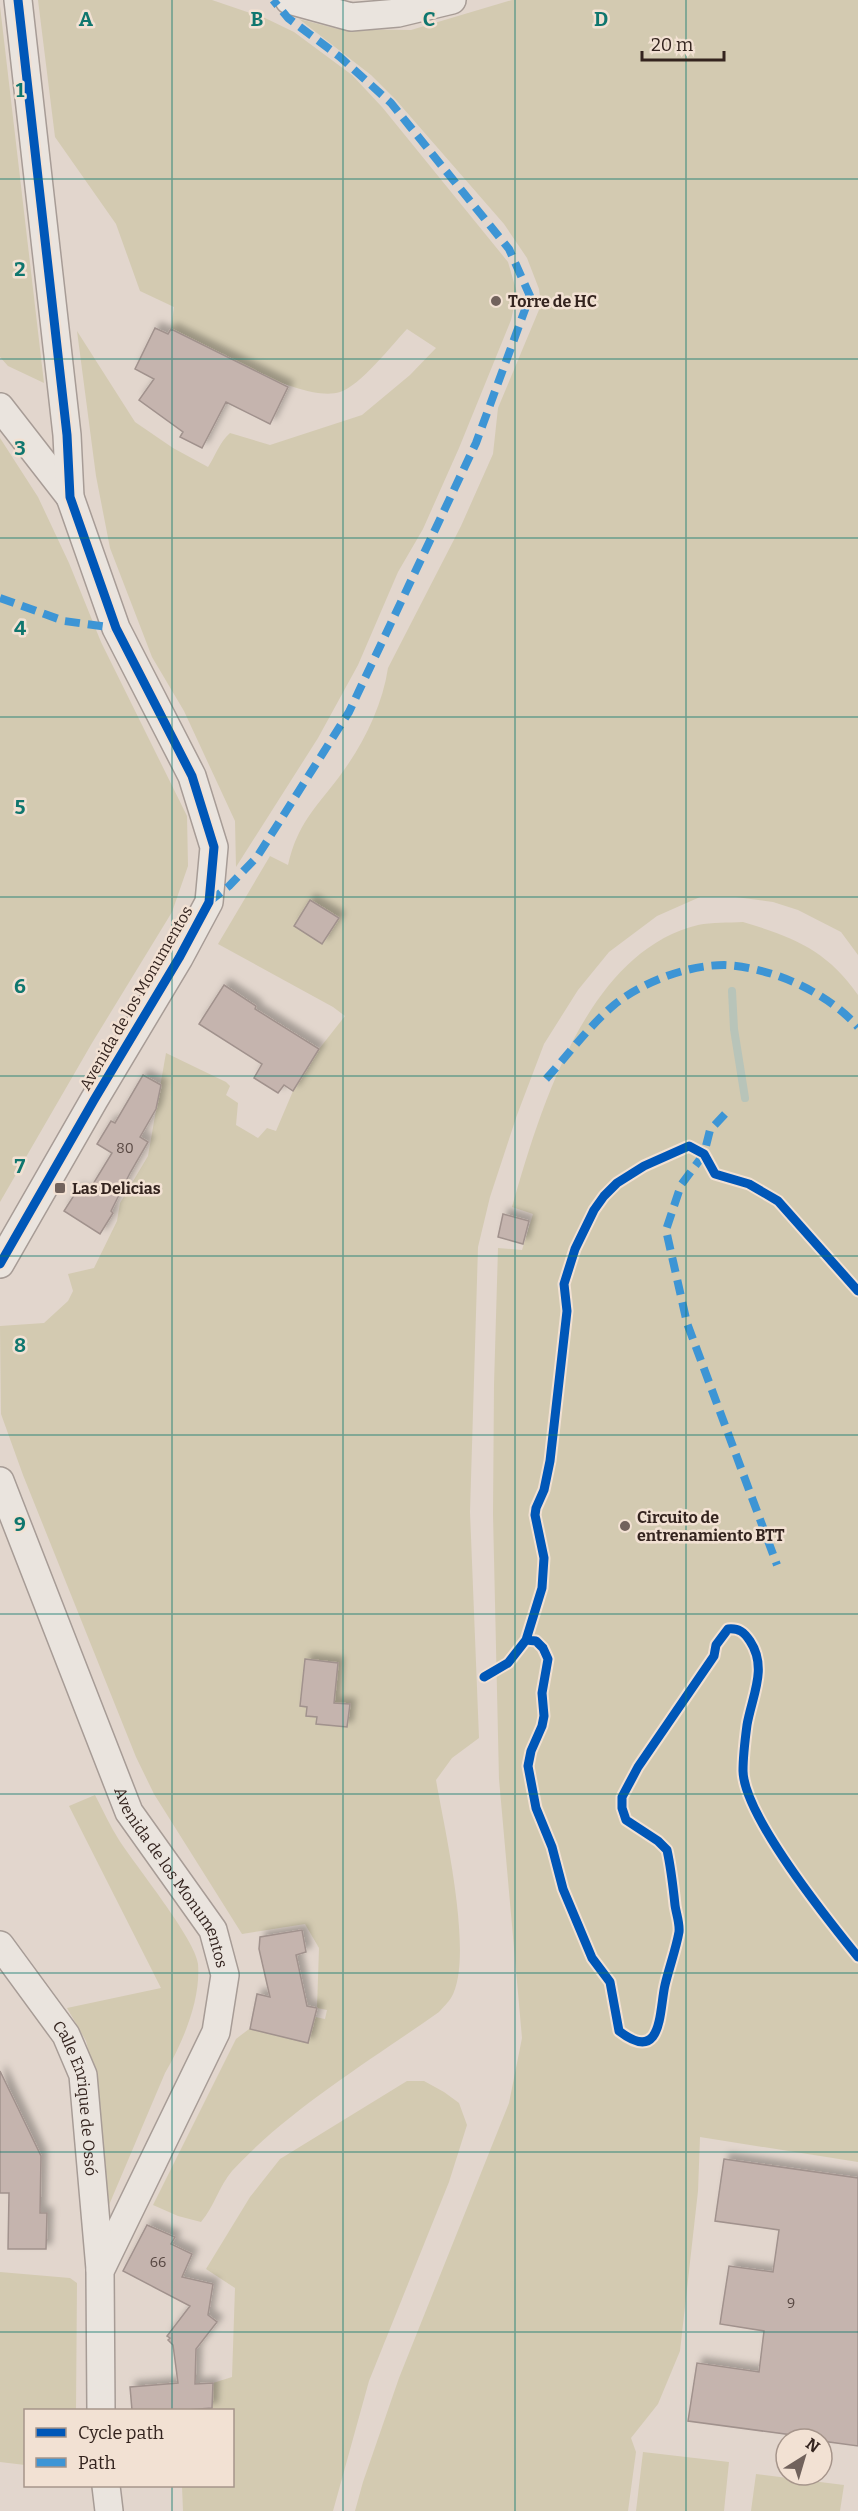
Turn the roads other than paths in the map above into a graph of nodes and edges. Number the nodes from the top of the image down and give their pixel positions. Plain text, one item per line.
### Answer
1 (18, 0) edge
2 (288, 0) edge
3 (452, 0) edge
4 (0, 407) edge
5 (70, 497) junction
6 (0, 1264) edge
7 (0, 1481) edge
8 (0, 1945) edge
9 (100, 2271) junction
10 (101, 2409) edge
11 (106, 2487) edge
12 (109, 2511) edge

1 - 5 street, Avenida de los Monumentos
2 - 3 street
4 - 5 street
5 - 6 street, Avenida de los Monumentos
7 - 9 street, Avenida de los Monumentos
8 - 9 street, Calle Enrique de Ossó
9 - 10 street, Avenida de los Monumentos
11 - 12 street

